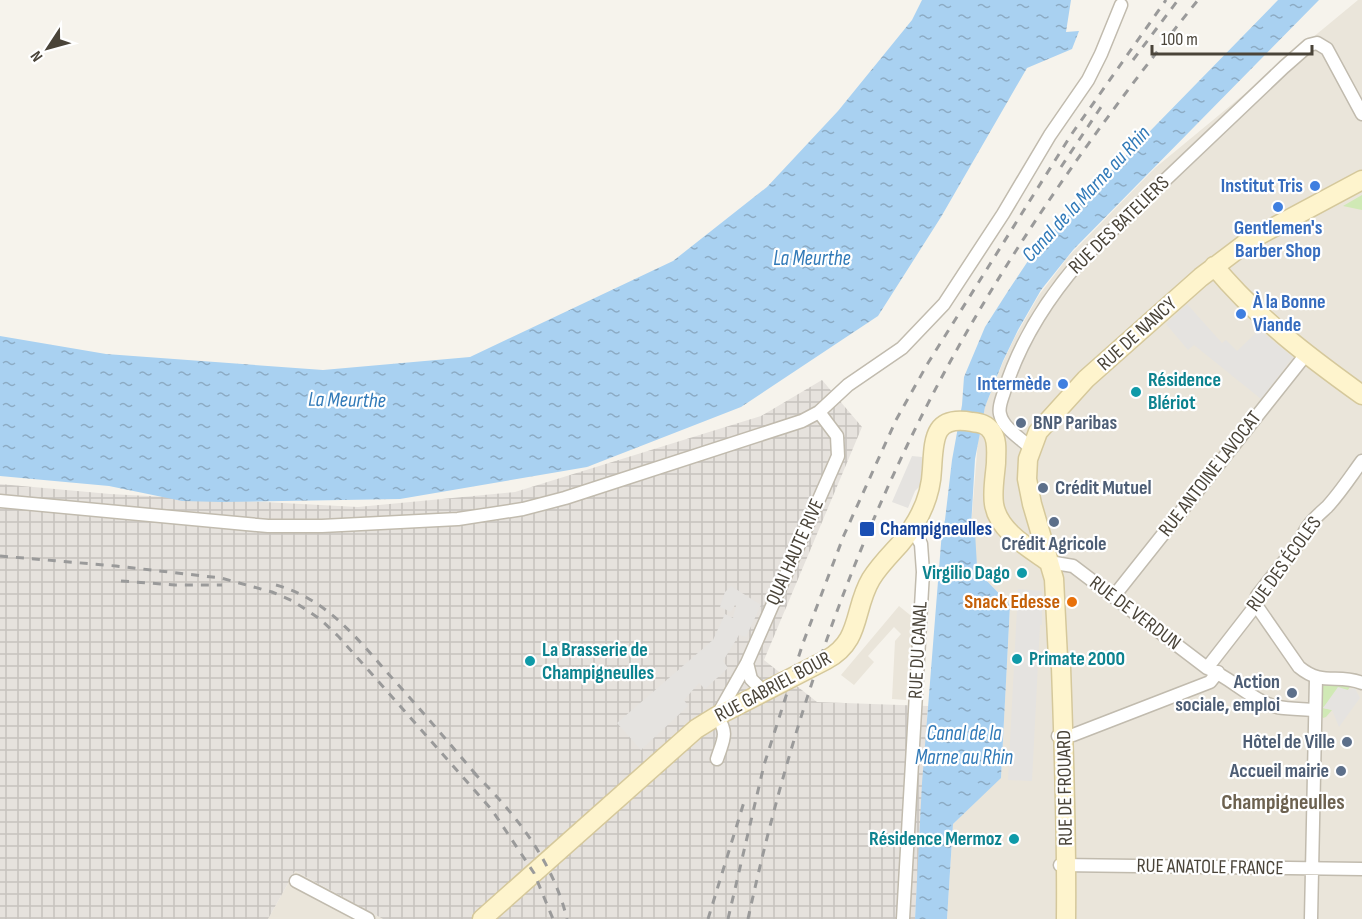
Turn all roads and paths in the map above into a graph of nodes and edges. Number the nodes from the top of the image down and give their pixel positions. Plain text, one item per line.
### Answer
1 (1121, 5) dead end
2 (1362, 114) edge
3 (1362, 180) edge
4 (1214, 266) junction
5 (1306, 353) junction
6 (1362, 395) edge
7 (819, 411) junction
8 (1031, 448) junction
9 (1362, 461) edge
10 (0, 501) edge
11 (1037, 521) junction
12 (1005, 525) junction
13 (912, 528) junction
14 (1049, 562) junction
15 (1114, 596) junction
16 (1256, 605) junction
17 (747, 663) junction
18 (1213, 670) junction
19 (739, 676) junction
20 (1316, 678) junction
21 (1362, 683) edge
22 (758, 694) junction
23 (1315, 710) junction
24 (717, 716) junction
25 (1060, 736) junction
26 (717, 759) dead end
27 (1062, 865) junction
28 (1312, 868) junction
29 (1362, 869) edge
30 (297, 881) dead end
31 (368, 919) edge
32 (482, 919) edge
33 (903, 919) edge
34 (1059, 919) edge
35 (1066, 919) edge
36 (1311, 919) edge

1 - 7 street
2 - 8 street, RUE DES BATELIERS
3 - 4 main road, RUE DE NANCY
4 - 5 main road
4 - 8 main road, RUE DE NANCY
5 - 6 main road
5 - 15 street, RUE ANTOINE LAVOCAT
7 - 10 street
7 - 17 street, QUAI HAUTE RIVE
8 - 11 main road, RUE DE NANCY
9 - 16 street, RUE DES ÉCOLES
11 - 12 main road
11 - 14 main road, RUE DE NANCY
12 - 13 main road, RUE GABRIEL BOUR
12 - 14 main road, RUE GABRIEL BOUR
13 - 22 main road, RUE GABRIEL BOUR
13 - 33 street, RUE DU CANAL
14 - 15 street, RUE DE VERDUN
14 - 25 main road, RUE DE FROUARD
15 - 18 street, RUE DE VERDUN
16 - 18 street, RUE DES ÉCOLES
16 - 20 street
17 - 19 street, QUAI HAUTE RIVE
17 - 22 street
18 - 23 street, RUE DE VERDUN
18 - 25 street, RUE DES ÉCOLES
19 - 22 street
19 - 24 street, QUAI HAUTE RIVE
20 - 21 street
20 - 23 street
22 - 24 main road, RUE GABRIEL BOUR
23 - 28 street
24 - 26 street
24 - 32 main road, RUE GABRIEL BOUR
25 - 27 main road, RUE DE FROUARD
27 - 28 street, RUE ANATOLE FRANCE
27 - 34 main road, RUE DE FROUARD
27 - 35 main road, RUE DE FROUARD
28 - 29 street, RUE ANATOLE FRANCE
28 - 36 street
30 - 31 street

